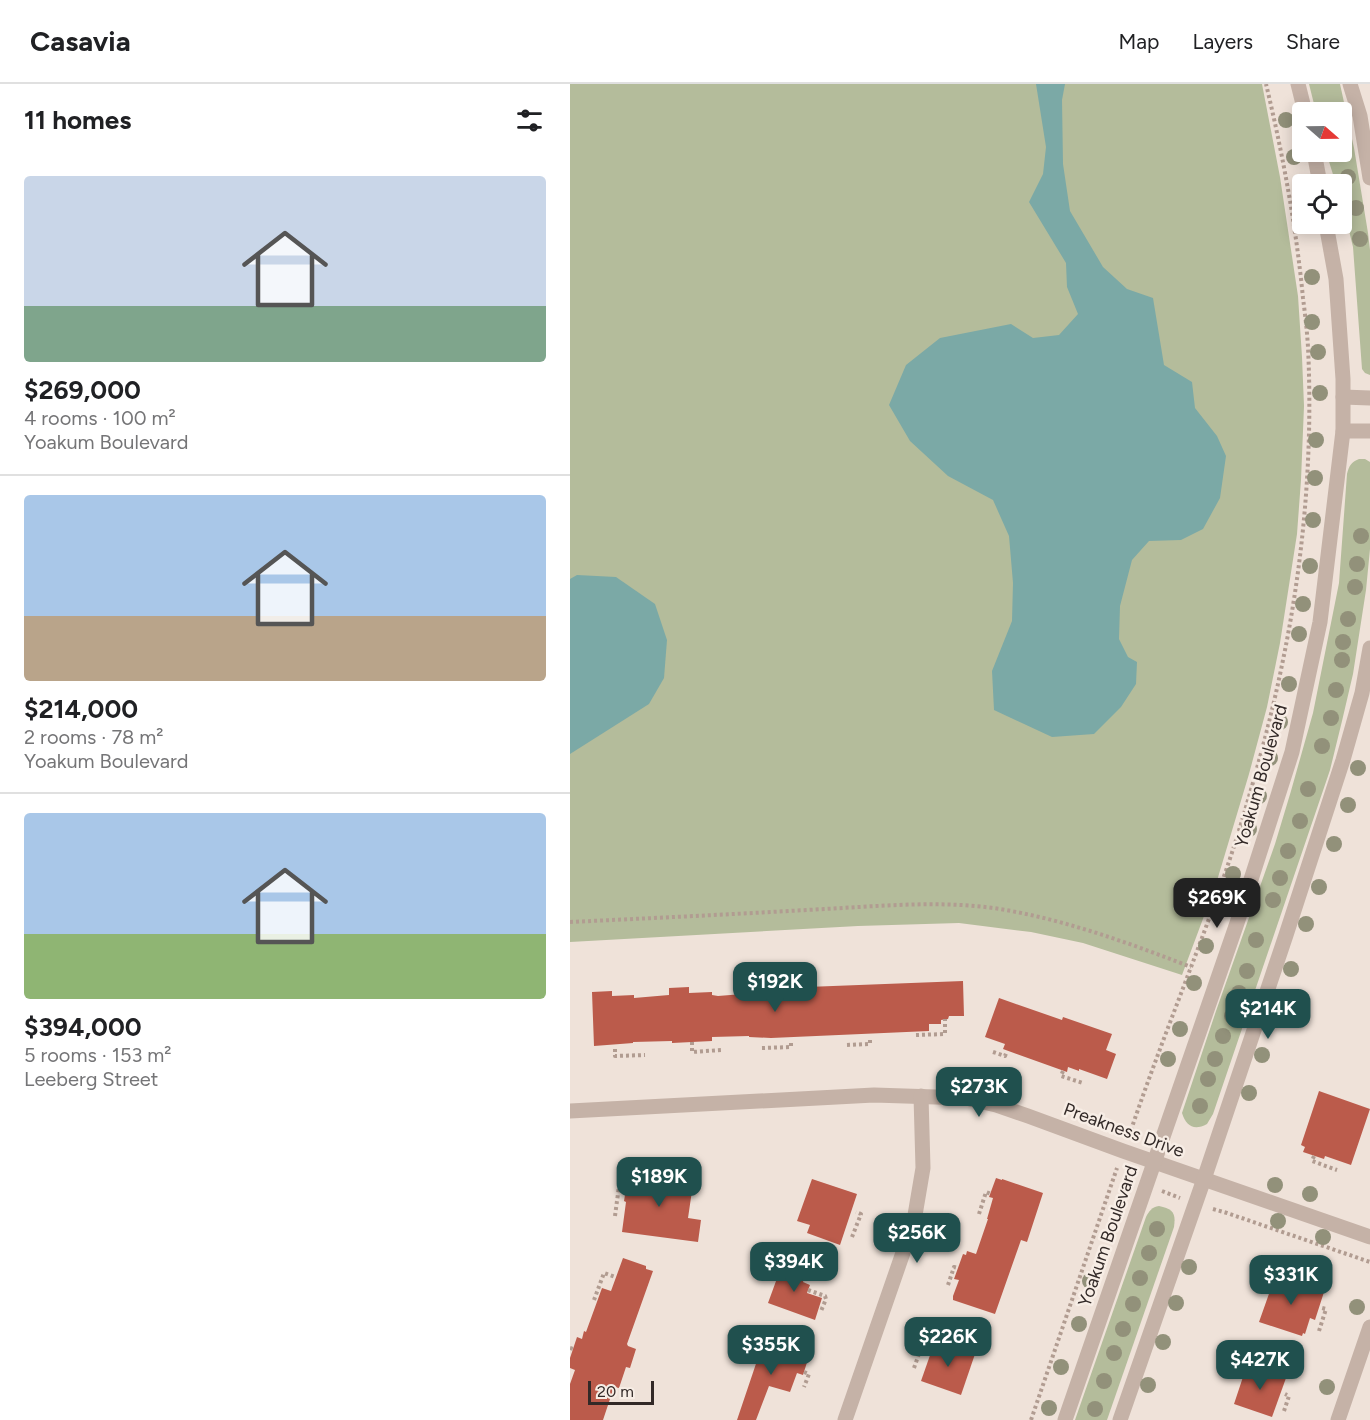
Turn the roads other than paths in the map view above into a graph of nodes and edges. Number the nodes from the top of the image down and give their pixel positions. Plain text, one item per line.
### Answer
1 (1298, 84) edge
2 (1350, 84) edge
3 (1302, 102) edge
4 (1370, 178) edge
5 (1328, 234) edge
6 (1343, 397) junction
7 (1370, 398) edge
8 (1343, 431) junction
9 (1370, 431) edge
10 (1370, 648) edge
11 (921, 1096) junction
12 (570, 1111) edge
13 (1154, 1162) junction
14 (1204, 1179) junction
15 (1370, 1237) edge
16 (1370, 1327) edge
17 (845, 1420) edge
18 (1065, 1420) edge
19 (1120, 1420) edge
20 (1338, 1420) edge

1 - 3 street
2 - 4 street
5 - 6 street, Yoakum Boulevard
6 - 7 street
6 - 8 street, Yoakum Boulevard
8 - 9 street
8 - 13 street, Yoakum Boulevard
10 - 14 street
11 - 12 street, Preakness Drive
11 - 13 street, Preakness Drive
11 - 17 street
13 - 14 street, Preakness Drive
13 - 18 street, Yoakum Boulevard
14 - 15 street, Preakness Drive
14 - 19 street
16 - 20 street

